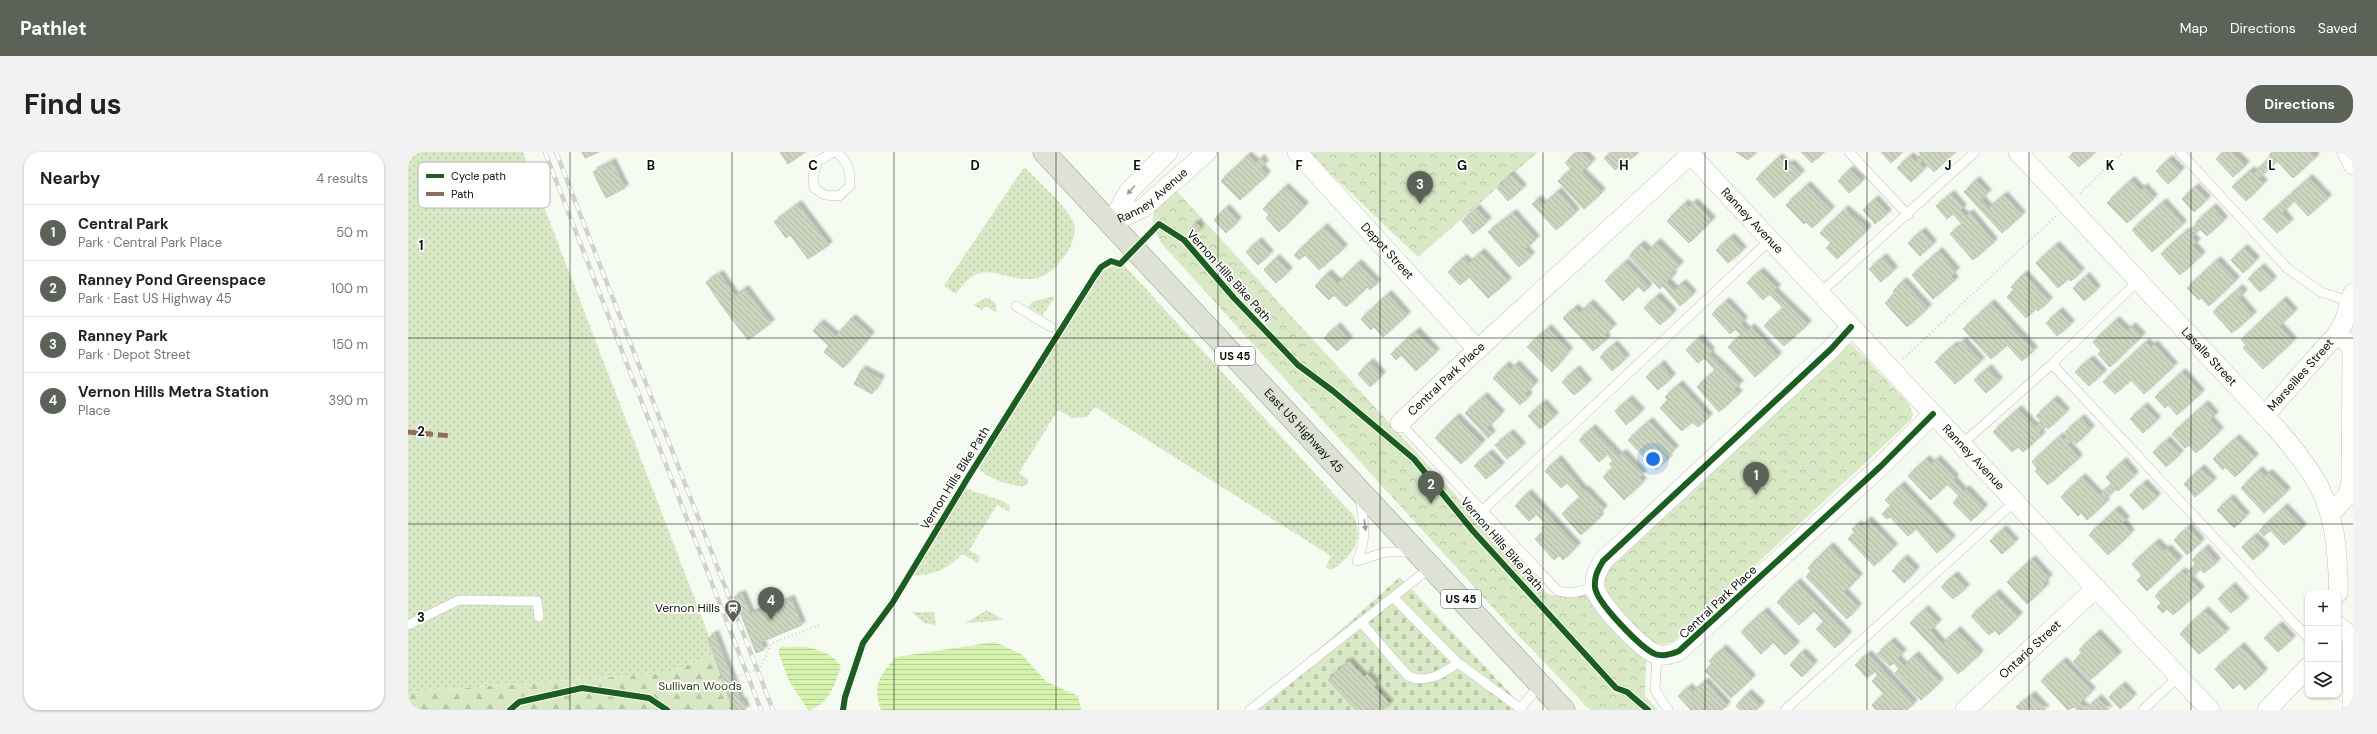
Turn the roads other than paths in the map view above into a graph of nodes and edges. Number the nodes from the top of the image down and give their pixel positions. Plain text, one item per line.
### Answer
1 (834, 152) edge
2 (837, 152) edge
3 (1044, 152) edge
4 (1168, 152) edge
5 (1207, 152) edge
6 (1297, 152) edge
7 (1850, 152) edge
8 (1975, 152) edge
9 (2018, 152) edge
10 (2180, 152) edge
11 (2348, 152) edge
12 (1689, 153) edge
13 (2353, 164) edge
14 (1908, 215) junction
15 (1111, 223) junction
16 (1770, 240) junction
17 (2138, 281) junction
18 (1820, 294) junction
19 (2352, 299) edge
20 (1016, 306) dead end
21 (1051, 327) dead end
22 (1851, 327) junction
23 (2337, 334) junction
24 (1478, 349) junction
25 (2052, 364) junction
26 (1933, 414) junction
27 (2264, 416) junction
28 (1400, 423) joint
29 (1961, 445) junction
30 (1358, 489) junction
31 (2014, 502) junction
32 (1482, 511) junction
33 (2331, 513) junction
34 (1424, 560) junction
35 (1594, 588) junction
36 (2096, 588) junction
37 (2338, 590) edge
38 (1393, 597) junction
39 (539, 617) dead end
40 (1361, 622) junction
41 (408, 625) edge
42 (2341, 628) edge
43 (2305, 635) edge
44 (1657, 655) junction
45 (1458, 663) junction
46 (2305, 670) edge
47 (2179, 676) junction
48 (1541, 685) junction
49 (1520, 709) edge
50 (1250, 710) edge
51 (1564, 710) edge
52 (1668, 710) edge
53 (1785, 710) edge
54 (1965, 710) edge
55 (2142, 710) edge
56 (2210, 710) edge
57 (2267, 710) edge
58 (2352, 710) edge

1 - 2 lane
3 - 15 main road, East US Highway 45 / US 45
4 -> 15 street, Ranney Avenue
5 - 15 street, Ranney Avenue
6 - 24 street, Depot Street
7 - 14 lane
8 - 14 lane
9 - 17 street, Lasalle Street
10 - 19 lane
11 - 13 street
12 - 16 street, Ranney Avenue
12 - 24 street, Central Park Place
14 - 18 lane
15 - 30 main road, East US Highway 45 / US 45
16 - 18 street, Ranney Avenue
16 - 32 lane
17 - 25 lane
17 - 27 street, Lasalle Street
18 - 22 street, Ranney Avenue
19 - 23 street, Marseilles Street
20 - 21 lane
22 - 26 street, Ranney Avenue
22 - 35 street
23 - 27 street, Marseilles Street
23 - 33 street, Marseilles Street
24 - 28 street, Central Park Place
25 - 29 lane
25 - 43 lane
26 - 29 street, Ranney Avenue
26 - 44 street, Central Park Place
27 - 33 street, Lasalle Street
28 - 32 lane, Central Park Place
29 - 31 street, Ranney Avenue
30 - 34 main road, East US Highway 45 / US 45
30 -> 34 lane
31 - 36 street, Ranney Avenue
31 - 53 lane
32 - 35 lane, Central Park Place
33 - 37 street, Lasalle Street
34 - 38 lane
34 - 48 main road, East US Highway 45 / US 45
35 - 44 street
36 - 47 street, Ranney Avenue
36 - 54 street, Ontario Street
38 - 40 lane
38 - 45 lane
39 - 41 lane
40 - 45 lane
40 - 50 lane
42 - 58 street
44 - 52 lane
45 - 49 lane
46 - 57 street
47 - 55 lane
47 - 56 street, Ranney Avenue
48 - 49 lane
48 - 51 main road, East US Highway 45 / US 45

